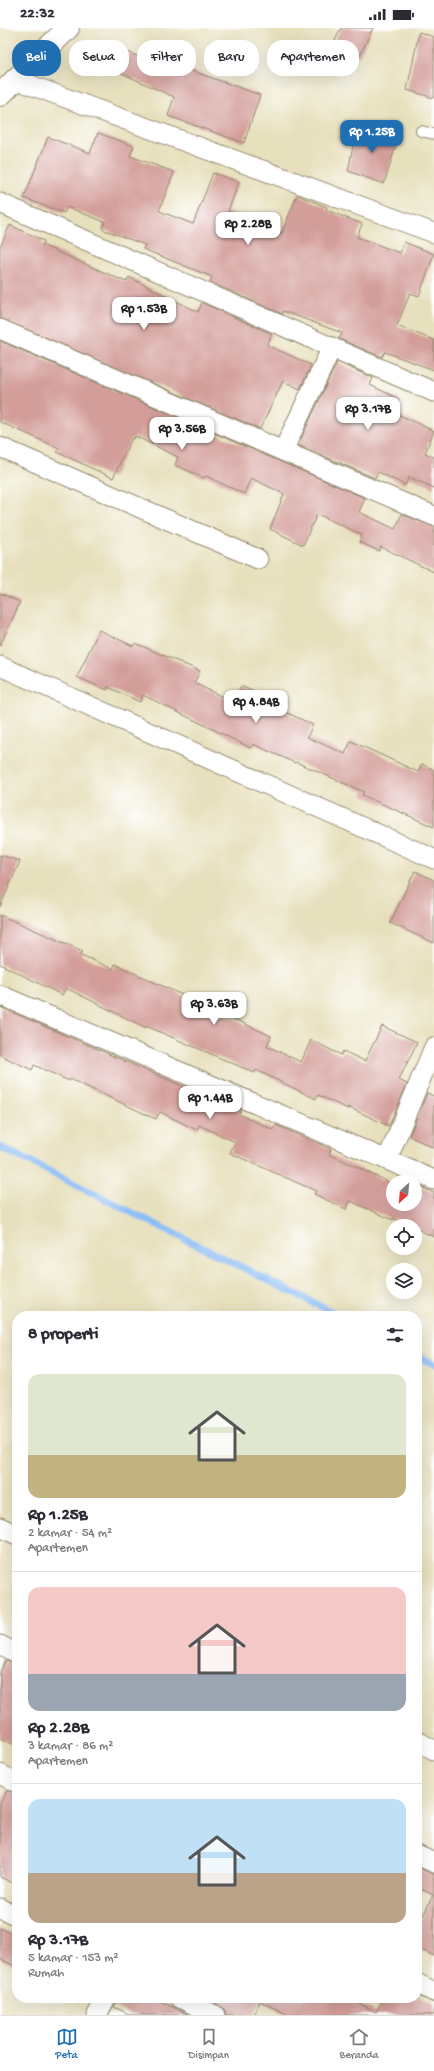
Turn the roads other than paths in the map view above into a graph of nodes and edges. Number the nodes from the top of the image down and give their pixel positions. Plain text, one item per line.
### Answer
1 (68, 28) edge
2 (7, 87) edge
3 (421, 131) dead end
4 (434, 134) edge
5 (0, 203) edge
6 (434, 233) edge
7 (0, 329) edge
8 (332, 347) junction
9 (434, 392) edge
10 (0, 447) edge
11 (283, 451) junction
12 (434, 516) edge
13 (258, 559) dead end
14 (0, 666) edge
15 (434, 859) edge
16 (0, 995) edge
17 (434, 1047) edge
18 (387, 1160) junction
19 (434, 1180) edge
20 (0, 1527) edge
21 (12, 1533) edge
22 (0, 1645) edge
23 (12, 1651) edge
24 (422, 1744) edge
25 (434, 1750) edge
26 (0, 1774) edge
27 (12, 1780) edge
28 (422, 1857) edge
29 (434, 1863) edge
30 (0, 1908) edge
31 (12, 1914) edge
32 (422, 1986) edge
33 (434, 1992) edge
34 (103, 2003) edge
35 (190, 2003) edge
36 (97, 2015) edge
37 (214, 2015) edge

1 - 2 highway
2 - 6 street
3 - 4 lane
5 - 8 street
7 - 11 street
8 - 9 street
8 - 11 street
10 - 13 street
11 - 12 street
14 - 15 street
16 - 18 street
17 - 18 street
18 - 19 street
20 - 21 street
22 - 23 street
24 - 25 street
26 - 27 street
28 - 29 street
30 - 31 street
32 - 33 street
34 - 36 street
35 - 37 street

